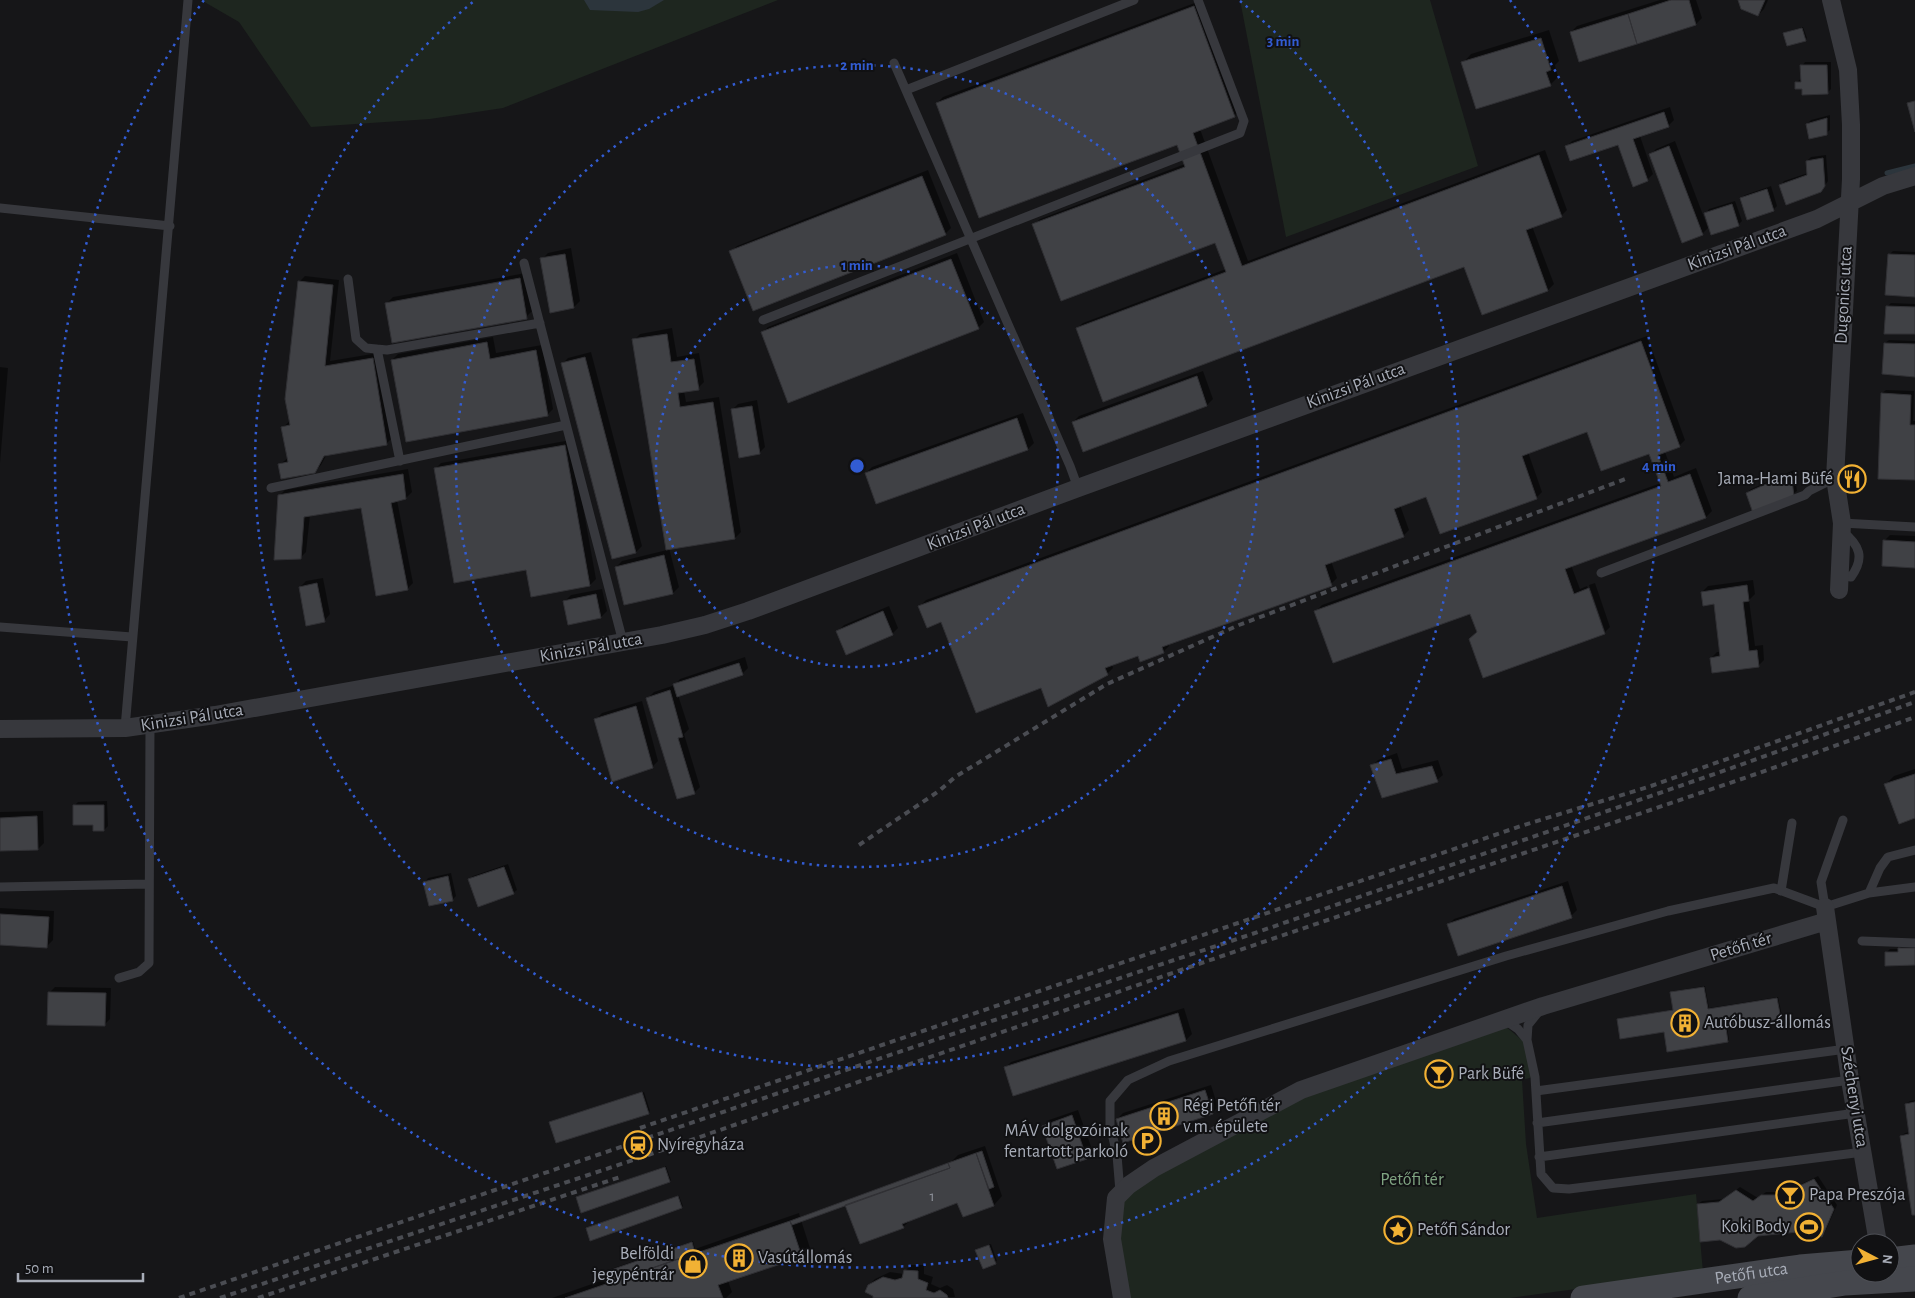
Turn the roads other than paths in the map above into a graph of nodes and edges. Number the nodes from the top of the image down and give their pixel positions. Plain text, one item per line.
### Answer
1 (188, 0) edge
2 (1134, 0) edge
3 (1198, 0) edge
4 (1831, 0) edge
5 (894, 63) dead end
6 (906, 90) junction
7 (1915, 176) edge
8 (1849, 203) junction
9 (0, 208) edge
10 (170, 226) junction
11 (970, 239) junction
12 (524, 262) dead end
13 (348, 279) dead end
14 (763, 320) dead end
15 (540, 323) junction
16 (377, 349) junction
17 (566, 424) junction
18 (400, 461) junction
19 (1835, 478) junction
20 (271, 488) dead end
21 (1078, 488) junction
22 (1842, 527) junction
23 (1915, 527) edge
24 (1601, 573) dead end
25 (1840, 583) dead end
26 (0, 628) edge
27 (132, 637) junction
28 (623, 642) junction
29 (150, 725) junction
30 (125, 728) junction
31 (0, 729) edge
32 (1843, 820) dead end
33 (1792, 823) dead end
34 (1915, 850) edge
35 (148, 884) junction
36 (0, 887) edge
37 (1915, 887) edge
38 (1781, 891) junction
39 (1870, 894) junction
40 (1826, 914) junction
41 (1862, 941) dead end
42 (1915, 942) edge
43 (119, 978) dead end
44 (1543, 1006) junction
45 (1505, 1019) junction
46 (1527, 1040) junction
47 (1846, 1049) junction
48 (1850, 1080) junction
49 (1536, 1091) junction
50 (1856, 1113) junction
51 (1537, 1123) junction
52 (1862, 1152) junction
53 (1539, 1157) junction
54 (1120, 1192) junction
55 (1876, 1233) edge
56 (1915, 1257) edge
57 (1850, 1263) edge
58 (1900, 1264) edge
59 (1900, 1275) edge
60 (1915, 1279) edge
61 (1850, 1280) edge
62 (1122, 1298) edge
63 (1583, 1298) edge
64 (1750, 1298) edge

1 - 10 lane
2 - 6 lane
3 - 11 lane
4 - 8 street, Dugonics utca
5 - 6 lane
6 - 11 lane
7 - 8 street, Kinizsi Pál utca
8 - 19 street, Dugonics utca
8 - 21 street, Kinizsi Pál utca
9 - 10 lane
10 - 27 lane
11 - 14 lane
11 - 21 lane
12 - 15 lane
13 - 16 lane
15 - 16 lane
15 - 17 lane
16 - 18 lane
17 - 18 lane
17 - 28 lane
18 - 20 lane
19 - 22 street, Dugonics utca
19 - 24 lane
21 - 28 street, Kinizsi Pál utca
22 - 23 lane
22 - 25 street, Dugonics utca
26 - 27 lane
27 - 30 lane
28 - 29 street, Kinizsi Pál utca
29 - 30 street, Kinizsi Pál utca
29 - 35 lane
30 - 31 street, Kinizsi Pál utca
32 - 40 lane, Széchenyi utca
33 - 38 lane
34 - 39 lane
35 - 36 lane
35 - 43 lane
37 - 39 lane
38 - 40 lane
38 - 54 lane
39 - 40 lane
40 - 44 street, Petőfi tér
40 - 47 street, Széchenyi utca
41 - 42 lane
44 - 45 street, Petőfi tér
44 - 46 lane
45 - 46 lane
45 - 54 street, Petőfi tér
46 - 49 lane
47 - 48 street, Széchenyi utca
47 - 49 lane
48 - 50 street, Széchenyi utca
48 - 51 lane
49 - 51 lane
50 - 52 street, Széchenyi utca
50 - 53 lane
51 - 53 lane
52 - 53 lane
52 - 55 street, Széchenyi utca
54 - 62 street
56 - 58 main road
57 - 63 main road, Petőfi utca
59 - 60 main road
61 - 64 main road, Petőfi utca

